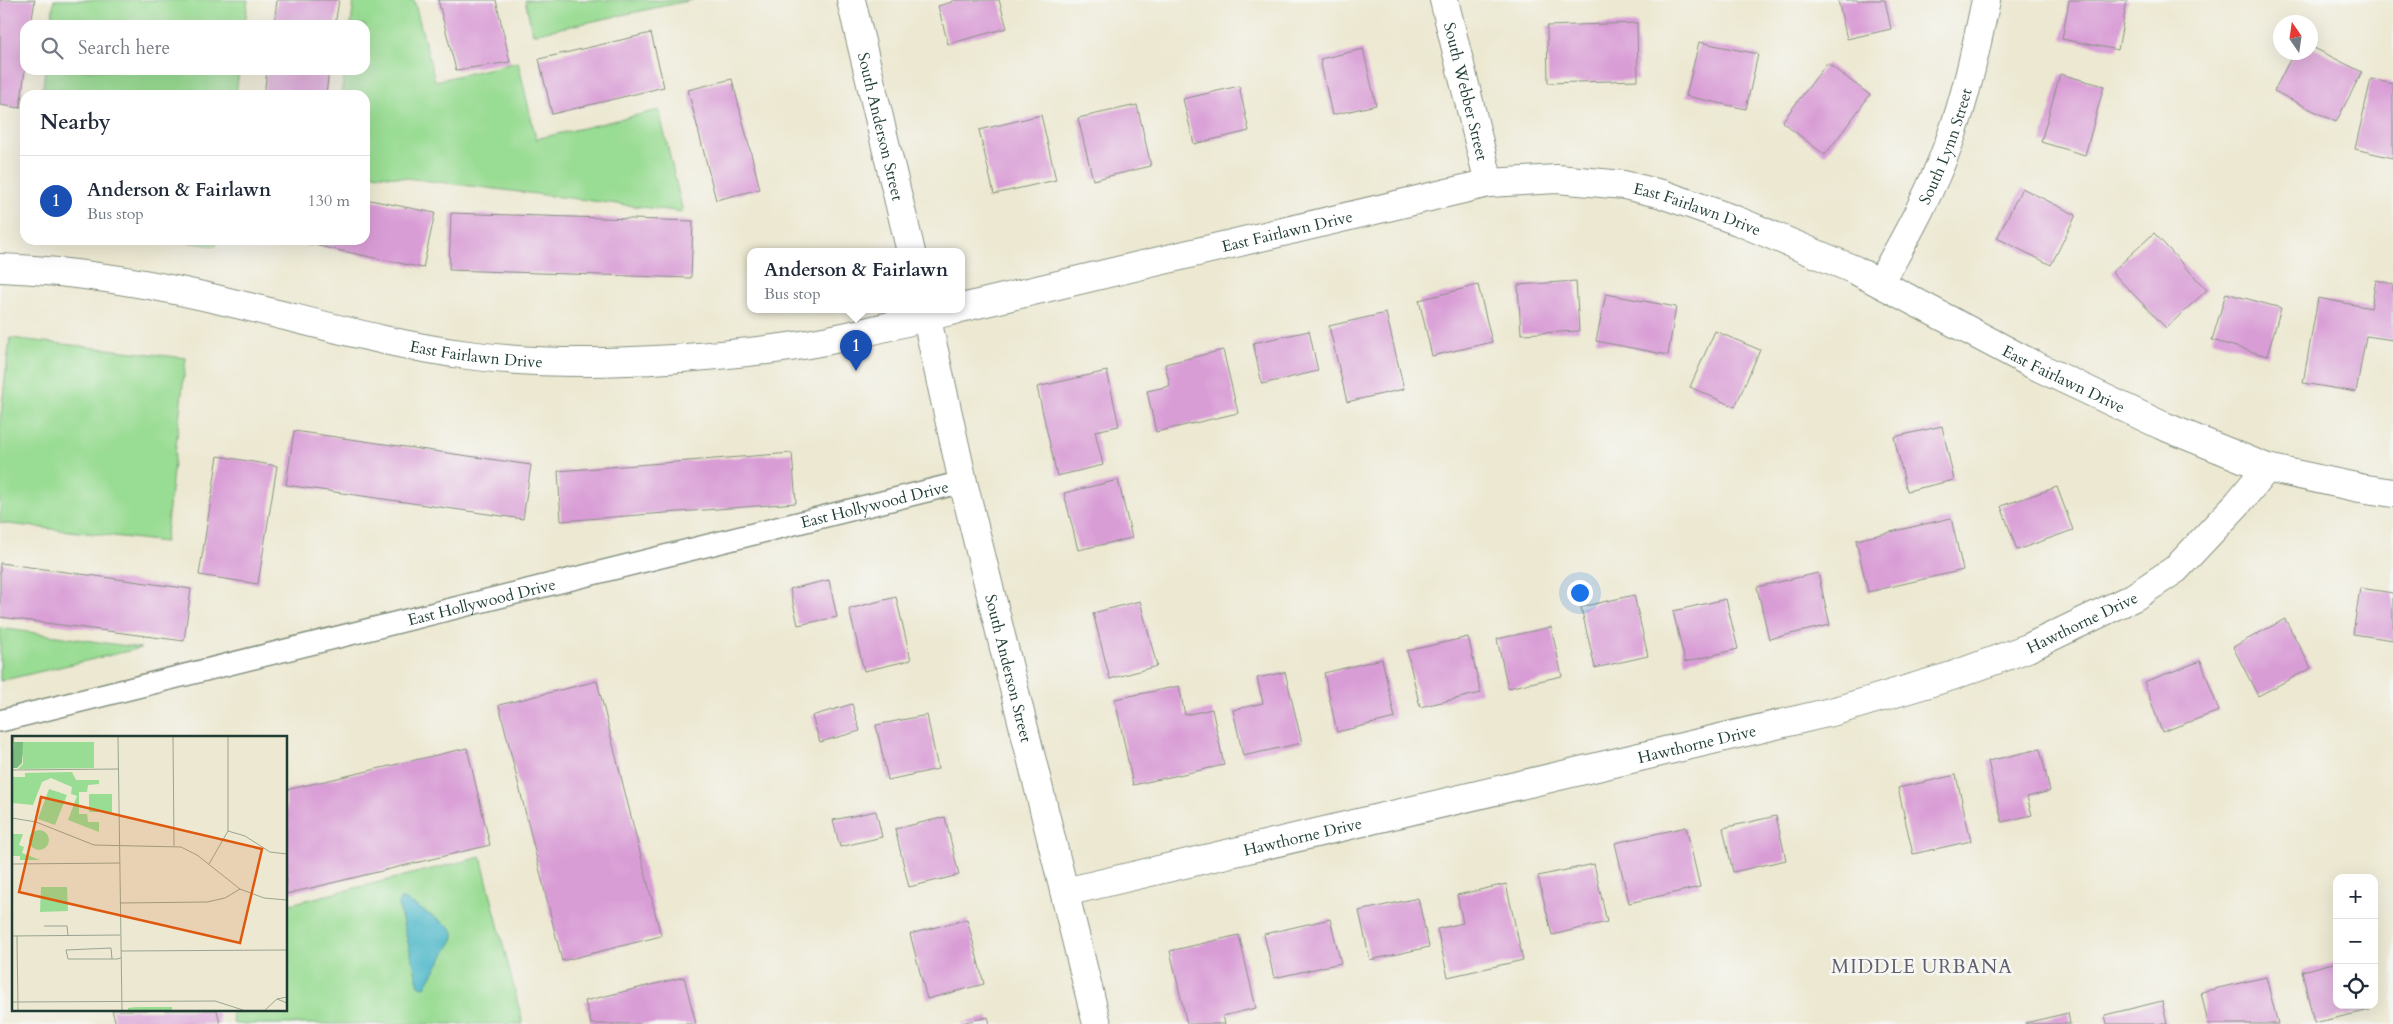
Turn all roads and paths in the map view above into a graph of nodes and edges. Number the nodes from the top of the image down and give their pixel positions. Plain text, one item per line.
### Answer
1 (851, 0) edge
2 (1444, 0) edge
3 (1986, 0) edge
4 (1489, 183) junction
5 (910, 248) edge
6 (0, 268) edge
7 (1880, 283) junction
8 (965, 307) edge
9 (926, 313) edge
10 (2267, 468) junction
11 (963, 482) junction
12 (2393, 493) edge
13 (0, 721) edge
14 (1065, 892) junction
15 (1096, 1024) edge

1 - 5 street, South Anderson Street
2 - 4 street, South Webber Street
3 - 7 street, South Lynn Street
4 - 7 street, East Fairlawn Drive
4 - 8 street, East Fairlawn Drive
6 - 9 street, East Fairlawn Drive
7 - 10 street, East Fairlawn Drive
9 - 11 street, South Anderson Street
10 - 12 street, East Fairlawn Drive
10 - 14 street, Hawthorne Drive
11 - 13 lane, East Hollywood Drive
11 - 14 street, South Anderson Street
14 - 15 street, South Anderson Street

